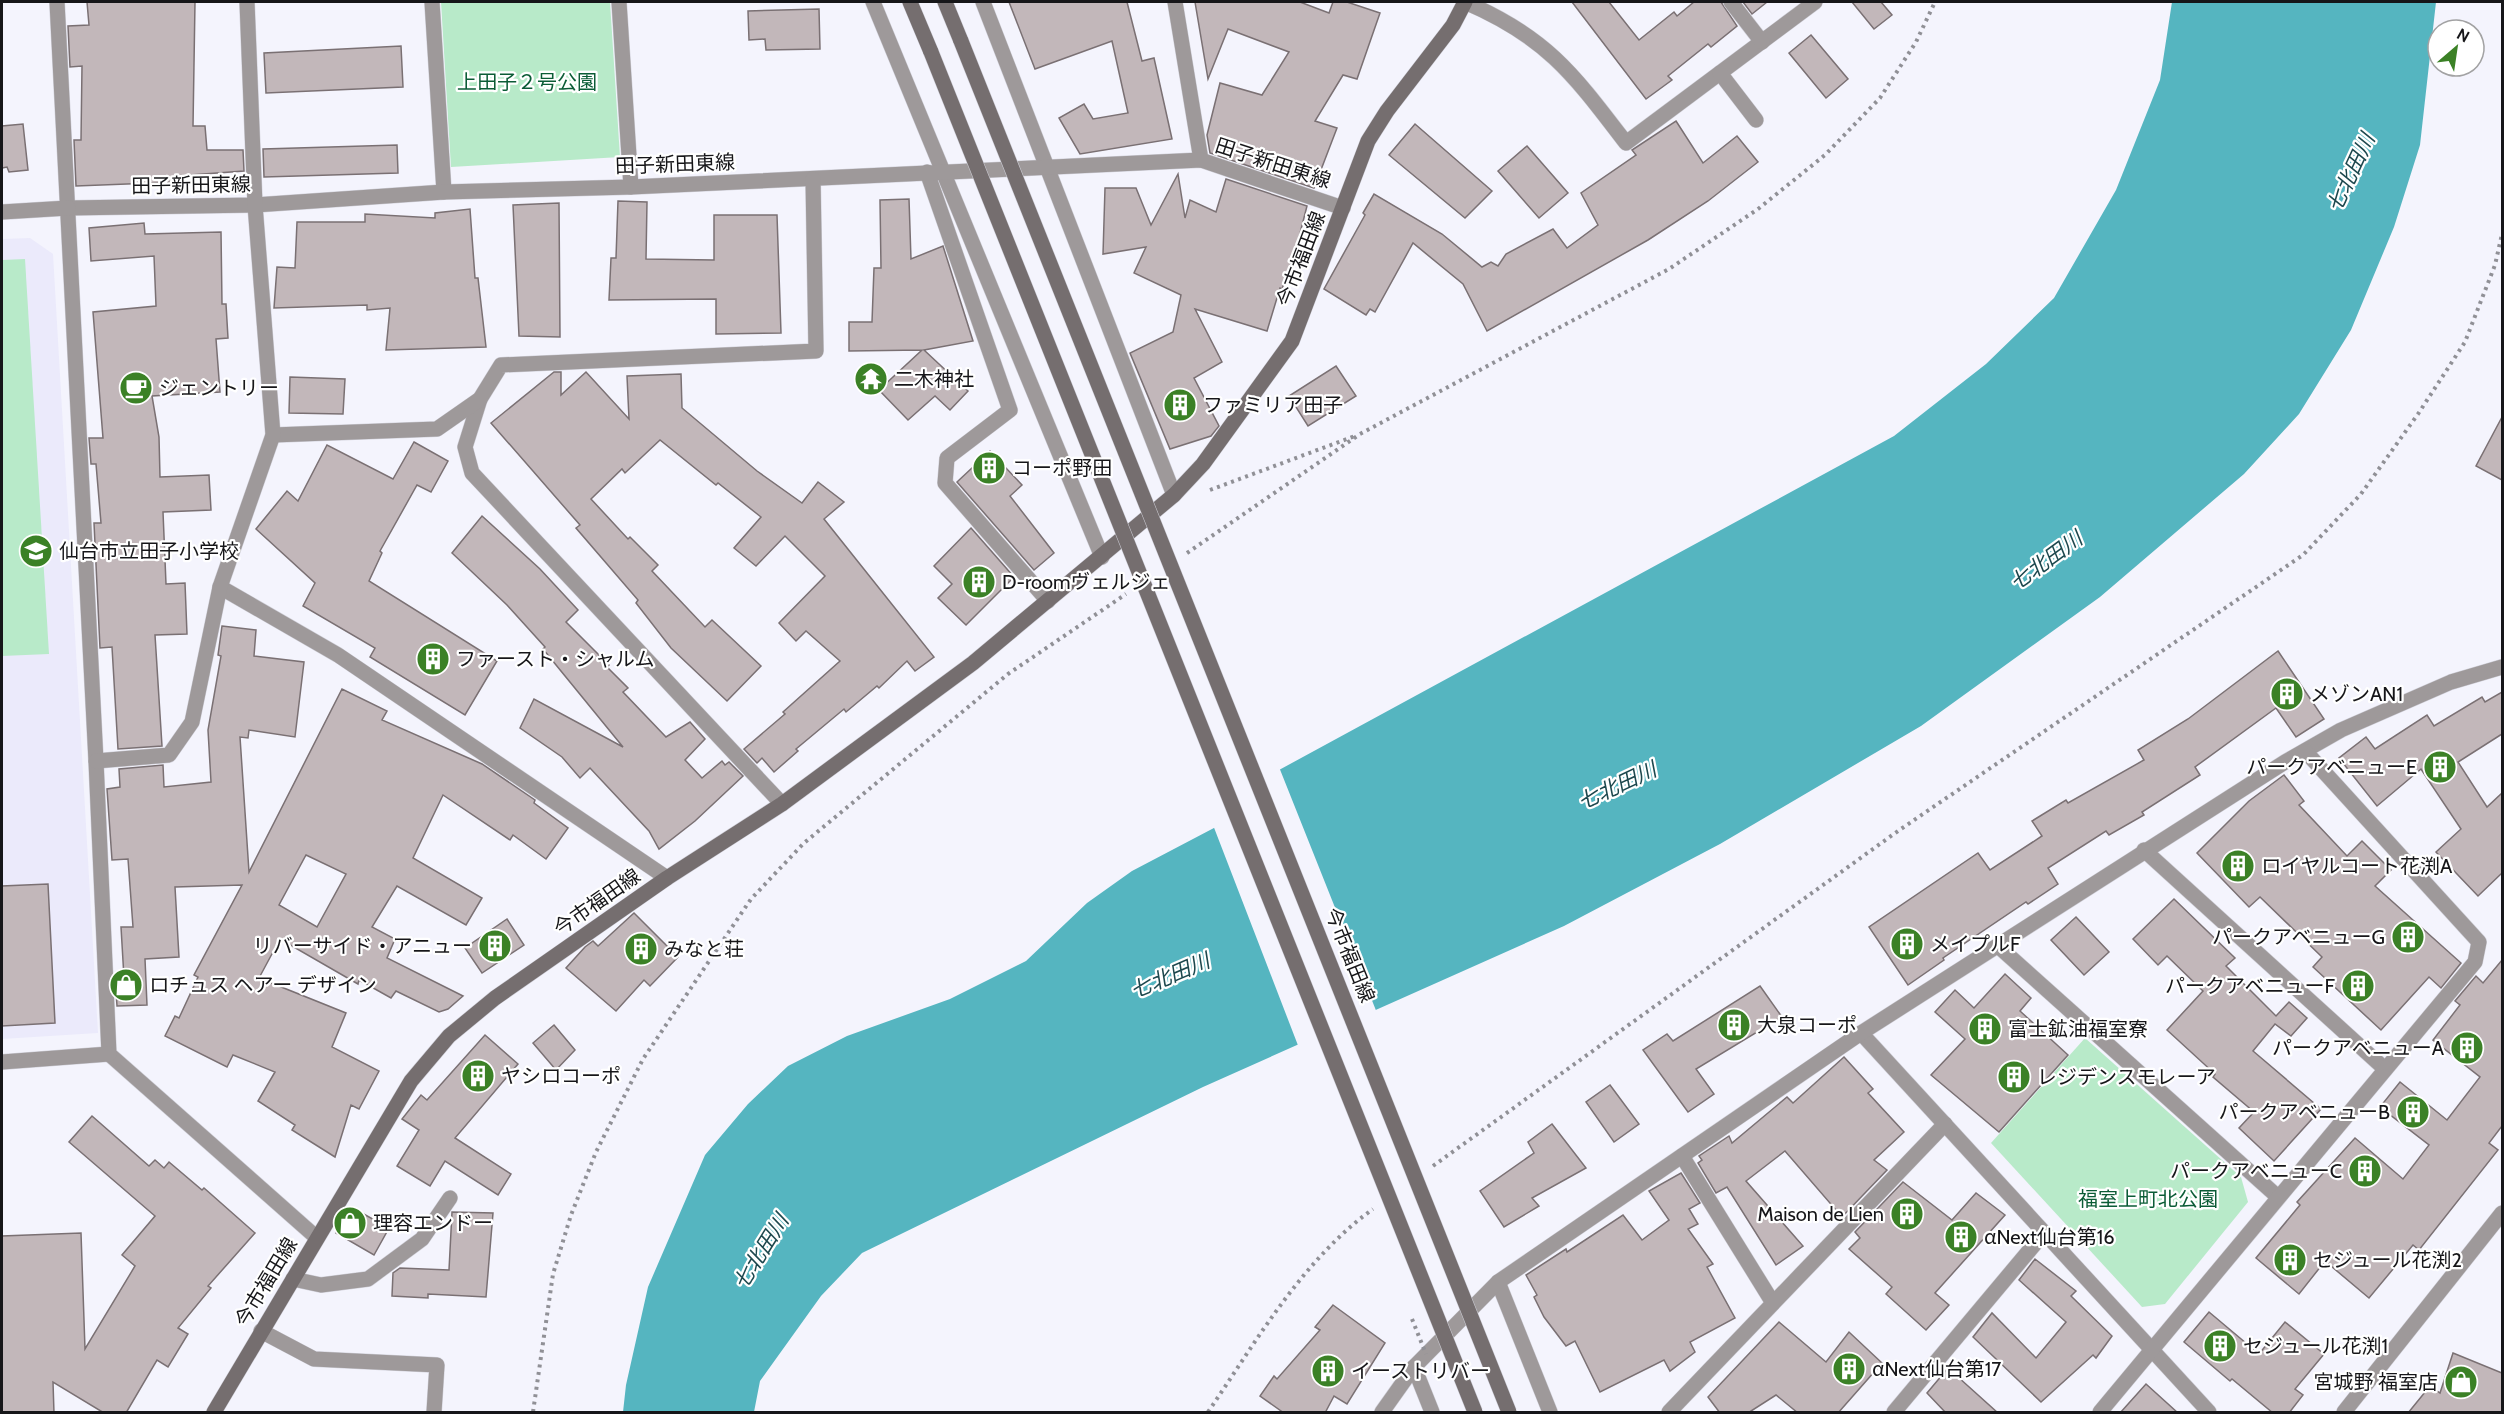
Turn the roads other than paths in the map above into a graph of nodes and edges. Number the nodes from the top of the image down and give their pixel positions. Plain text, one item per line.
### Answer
1 (57, 2) edge
2 (247, 2) edge
3 (432, 2) edge
4 (619, 2) edge
5 (873, 2) edge
6 (910, 2) edge
7 (945, 2) edge
8 (983, 2) edge
9 (1174, 2) edge
10 (1465, 2) edge
11 (1731, 2) edge
12 (1815, 2) edge
13 (1762, 42) junction
14 (1720, 73) junction
15 (1756, 120) dead end
16 (1201, 160) junction
17 (1049, 167) junction
18 (934, 172) junction
19 (813, 179) junction
20 (632, 187) junction
21 (444, 192) junction
22 (255, 205) junction
23 (68, 208) junction
24 (1343, 208) junction
25 (2, 212) edge
26 (480, 399) junction
27 (273, 435) junction
28 (1174, 495) junction
29 (1102, 556) junction
30 (220, 587) junction
31 (1048, 601) junction
32 (2502, 667) edge
33 (2305, 751) junction
34 (96, 761) junction
35 (782, 804) junction
36 (2144, 850) junction
37 (667, 878) junction
38 (1998, 946) junction
39 (1861, 1033) junction
40 (109, 1054) junction
41 (2, 1062) edge
42 (2385, 1069) junction
43 (1945, 1124) junction
44 (1682, 1156) junction
45 (2278, 1197) junction
46 (450, 1198) dead end
47 (2502, 1213) edge
48 (2044, 1233) junction
49 (317, 1238) junction
50 (293, 1280) junction
51 (1498, 1282) junction
52 (1773, 1303) junction
53 (261, 1332) junction
54 (2151, 1350) junction
55 (1414, 1367) junction
56 (1676, 1409) edge
57 (214, 1413) edge
58 (434, 1413) edge
59 (1382, 1413) edge
60 (1432, 1413) edge
61 (1475, 1413) edge
62 (1509, 1413) edge
63 (1550, 1413) edge
64 (1894, 1413) edge
65 (2100, 1413) edge
66 (2209, 1413) edge
67 (2344, 1413) edge

1 - 23 street
2 - 22 street
3 - 21 street
4 - 20 street
5 - 18 street
6 - 61 main road, bridge
7 - 62 main road, 今市福田線, bridge
8 - 17 street
9 - 16 street
10 - 14 street
10 - 24 main road, 今市福田線
11 - 13 street
12 - 13 street
13 - 14 street
14 - 15 street
16 - 17 street, 田子新田東線
16 - 24 street, 田子新田東線
17 - 18 street, 田子新田東線
17 - 28 street
18 - 19 street, 田子新田東線
18 - 29 street
18 - 31 street
19 - 20 street, 田子新田東線
19 - 26 street
20 - 21 street, 田子新田東線
21 - 22 street, 田子新田東線
22 - 23 street, 田子新田東線
22 - 27 street
23 - 25 street, 田子新田東線
23 - 34 street
24 - 28 main road, 今市福田線
26 - 27 street
26 - 35 street
27 - 30 street
28 - 29 main road, 今市福田線
29 - 31 main road, 今市福田線
30 - 34 street
30 - 37 street
31 - 35 main road, 今市福田線
32 - 33 street
33 - 36 street
33 - 42 street
34 - 40 street
35 - 37 main road, 今市福田線
36 - 38 street
36 - 42 street
37 - 49 main road, 今市福田線
38 - 39 street
38 - 45 street
39 - 43 street
39 - 44 street
40 - 41 street
40 - 49 street
42 - 45 street
43 - 48 street
43 - 52 street
44 - 51 street
44 - 52 street
45 - 54 street
46 - 50 street
47 - 67 street
48 - 54 street
48 - 64 street
49 - 50 main road, 今市福田線
50 - 53 main road, 今市福田線
51 - 55 street
51 - 63 street
52 - 56 street
53 - 57 main road, 今市福田線
53 - 58 street
54 - 65 street
54 - 66 street
55 - 59 street
55 - 60 street

